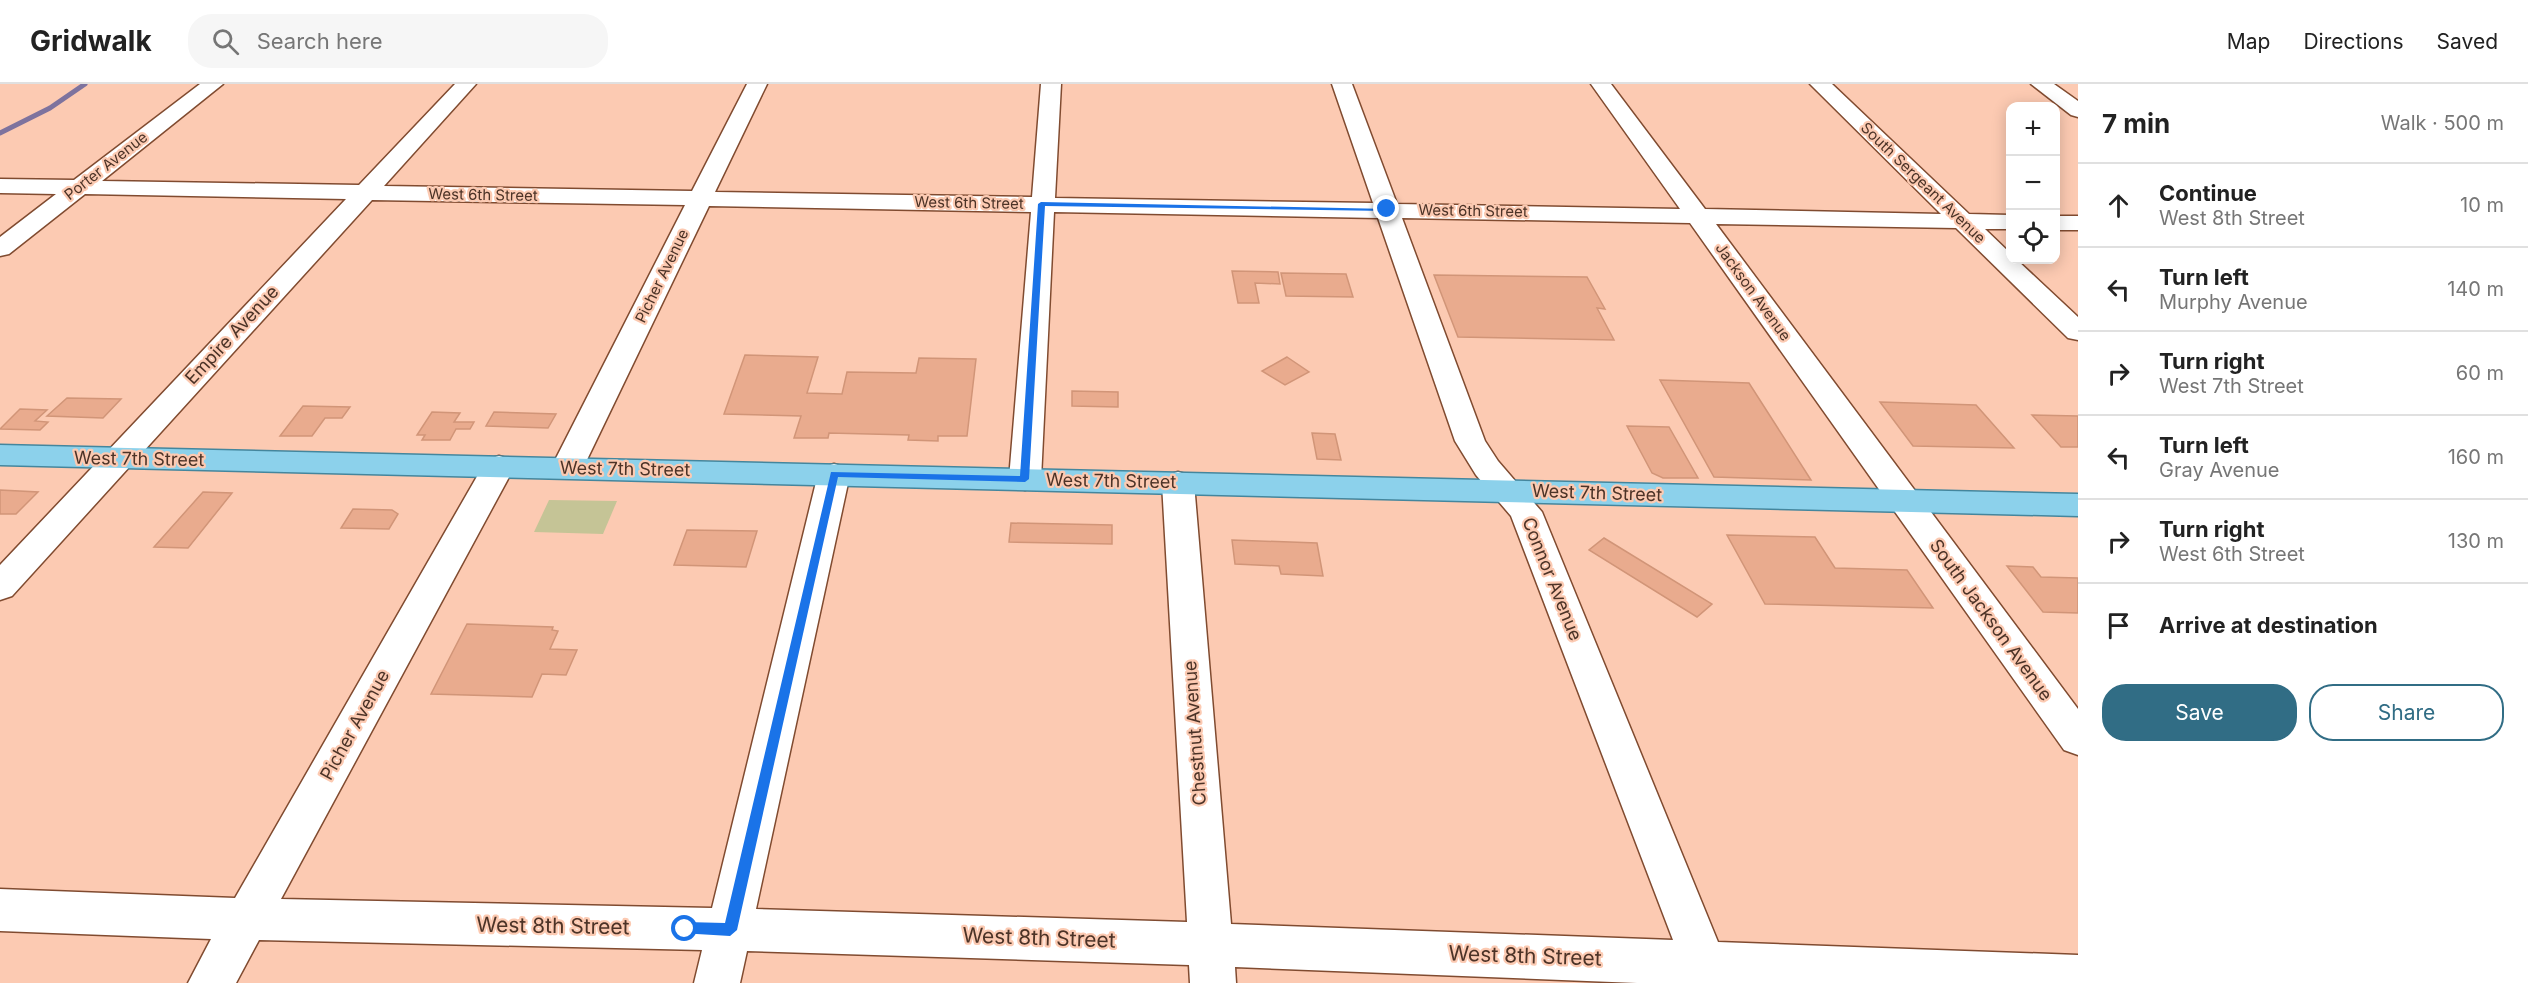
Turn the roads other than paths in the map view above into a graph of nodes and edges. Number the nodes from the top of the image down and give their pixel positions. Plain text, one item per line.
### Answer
1 (213, 84) edge
2 (466, 84) edge
3 (757, 84) edge
4 (1051, 84) edge
5 (1342, 84) edge
6 (1601, 84) edge
7 (1820, 84) edge
8 (2041, 84) edge
9 (2078, 111) edge
10 (0, 186) edge
11 (79, 187) junction
12 (365, 192) junction
13 (699, 199) junction
14 (1041, 204) junction
15 (1387, 209) junction
16 (1697, 216) junction
17 (1962, 221) junction
18 (2006, 222) edge
19 (2060, 223) edge
20 (2078, 223) edge
21 (0, 249) edge
22 (2078, 332) edge
23 (0, 455) edge
24 (118, 458) junction
25 (499, 466) junction
26 (567, 468) junction
27 (834, 474) junction
28 (1025, 479) junction
29 (1178, 483) junction
30 (1509, 490) junction
31 (1904, 500) junction
32 (2078, 505) edge
33 (0, 587) edge
34 (2078, 739) edge
35 (0, 910) edge
36 (247, 919) junction
37 (730, 930) junction
38 (1211, 964) edge
39 (1708, 973) edge
40 (2078, 978) edge
41 (211, 983) edge
42 (717, 983) edge

1 - 11 street, Porter Avenue
2 - 12 street, Empire Avenue
3 - 13 street, Picher Avenue
4 - 14 street
5 - 15 street, Connor Avenue
6 - 16 street, Jackson Avenue
7 - 17 street, South Sergeant Avenue
8 - 9 street
10 - 11 street, West 6th Street
11 - 12 street, West 6th Street
11 - 21 street, Porter Avenue
12 - 13 street, West 6th Street
12 - 24 street, Empire Avenue
13 - 14 street, West 6th Street
13 - 26 street, Picher Avenue
14 - 15 street, West 6th Street
14 - 28 street
15 - 16 street, West 6th Street
15 - 30 street, Connor Avenue
16 - 17 street, West 6th Street
16 - 31 street, Jackson Avenue
17 - 18 street, West 6th Street
17 - 22 street, South Sergeant Avenue
19 - 20 street
23 - 24 main road, West 7th Street
24 - 25 main road, West 7th Street
24 - 33 street, Empire Avenue
25 - 26 main road, West 7th Street
25 - 36 street, Picher Avenue
26 - 27 main road, West 7th Street
27 - 28 main road, West 7th Street
27 - 37 street
28 - 29 main road, West 7th Street
29 - 30 main road, West 7th Street
29 - 38 street, Chestnut Avenue
30 - 31 main road, West 7th Street
30 - 39 street, Connor Avenue
31 - 32 main road, West 7th Street
31 - 34 street, South Jackson Avenue
35 - 36 street, West 8th Street
36 - 37 street, West 8th Street
36 - 41 street, Picher Avenue
37 - 38 street, West 8th Street
37 - 42 street
38 - 39 street, West 8th Street
39 - 40 street, West 8th Street

